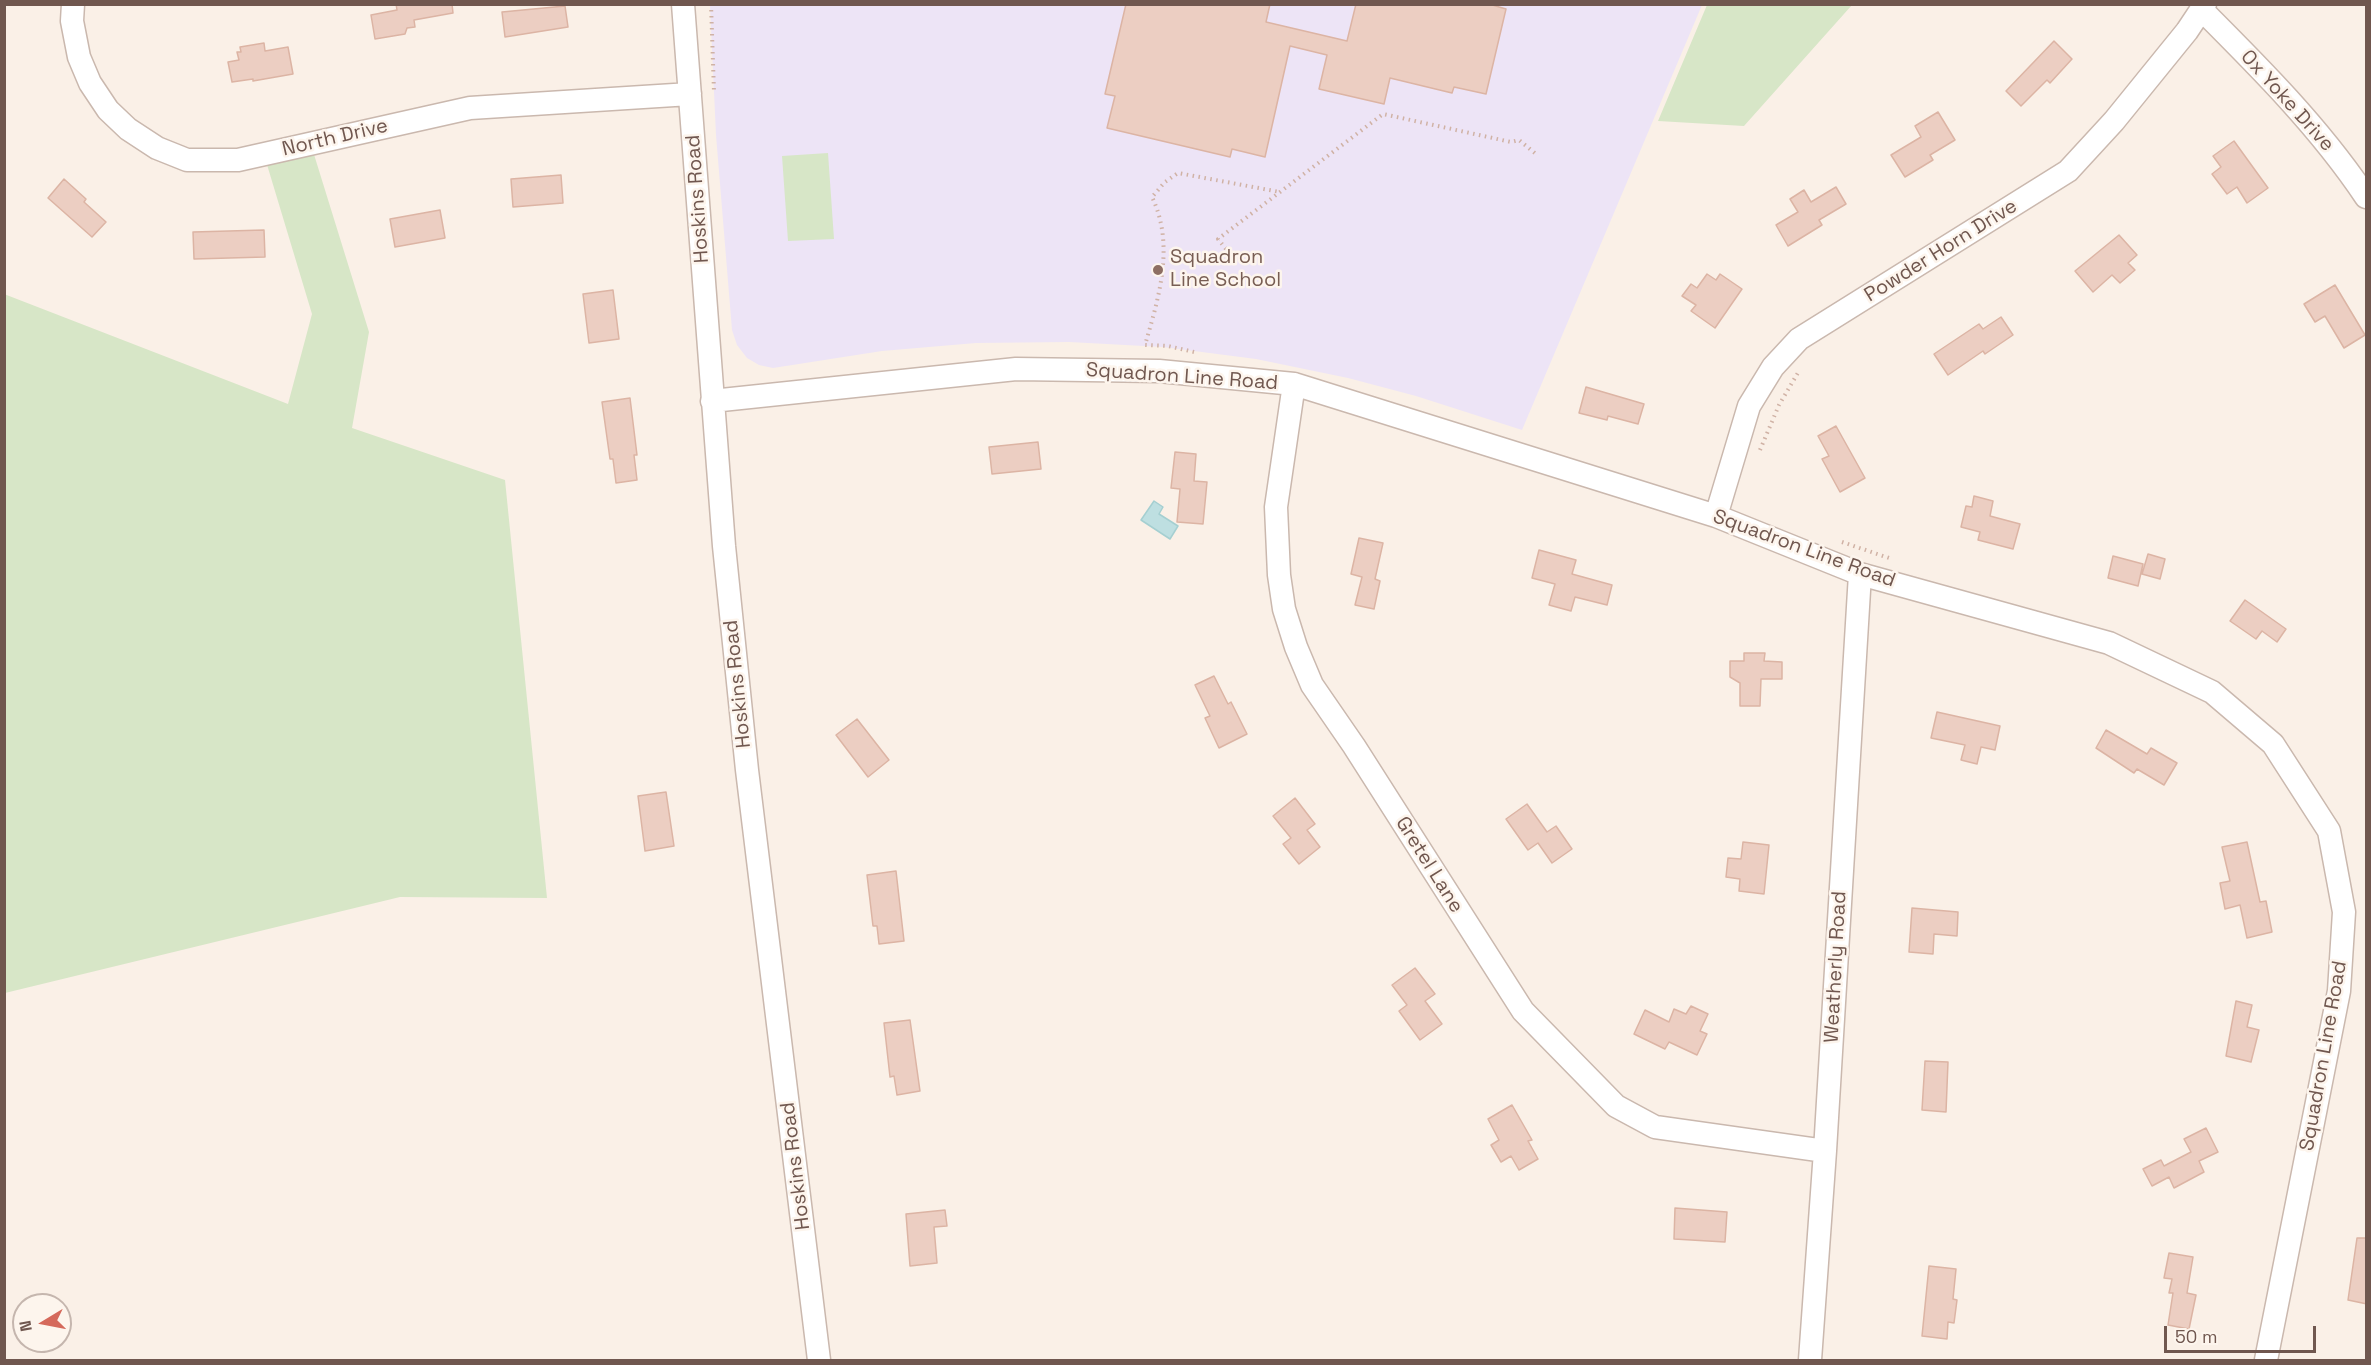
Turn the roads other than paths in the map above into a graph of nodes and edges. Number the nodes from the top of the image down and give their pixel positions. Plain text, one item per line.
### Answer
1 (73, 4) edge
2 (683, 4) edge
3 (2203, 7) edge
4 (690, 94) junction
5 (2367, 197) edge
6 (1294, 384) junction
7 (712, 401) junction
8 (1716, 516) junction
9 (1860, 574) junction
10 (1825, 1151) junction
11 (819, 1360) edge
12 (1810, 1360) edge
13 (2266, 1360) edge

1 - 4 street, North Drive
2 - 4 street, Hoskins Road
3 - 5 street, Ox Yoke Drive
3 - 8 street, Powder Horn Drive
4 - 7 street, Hoskins Road
6 - 7 street, Squadron Line Road
6 - 8 street, Squadron Line Road
6 - 10 street, Gretel Lane
7 - 11 street, Hoskins Road
8 - 9 street, Squadron Line Road
9 - 10 street, Weatherly Road
9 - 13 street, Squadron Line Road
10 - 12 street, Weatherly Road

